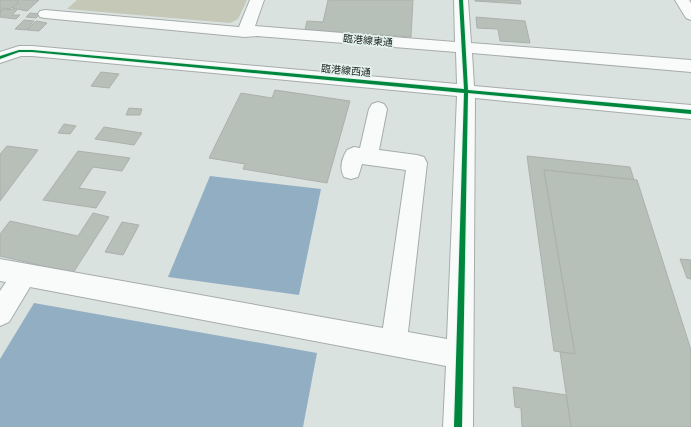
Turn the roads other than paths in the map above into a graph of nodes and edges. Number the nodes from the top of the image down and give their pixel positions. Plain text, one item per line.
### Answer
1 (63, 0) edge
2 (257, 0) edge
3 (461, 0) edge
4 (682, 0) edge
5 (691, 15) edge
6 (245, 32) junction
7 (465, 48) junction
8 (0, 58) edge
9 (691, 66) edge
10 (466, 91) junction
11 (378, 109) dead end
12 (691, 112) edge
13 (368, 156) junction
14 (351, 171) dead end
15 (0, 270) edge
16 (25, 274) junction
17 (0, 313) edge
18 (394, 342) junction
19 (460, 355) junction
20 (458, 427) edge

1 - 6 street, 臨港線東通
2 - 6 street
3 - 7 street
4 - 5 street
6 - 7 street, 臨港線東通
7 - 9 street, 臨港線東通
7 - 10 street
8 - 10 street, 臨港線西通
10 - 12 street, 臨港線西通
10 - 19 street
11 - 13 street
13 - 14 street
13 - 18 street
15 - 16 street
16 - 17 street
16 - 18 street
18 - 19 street
19 - 20 street

